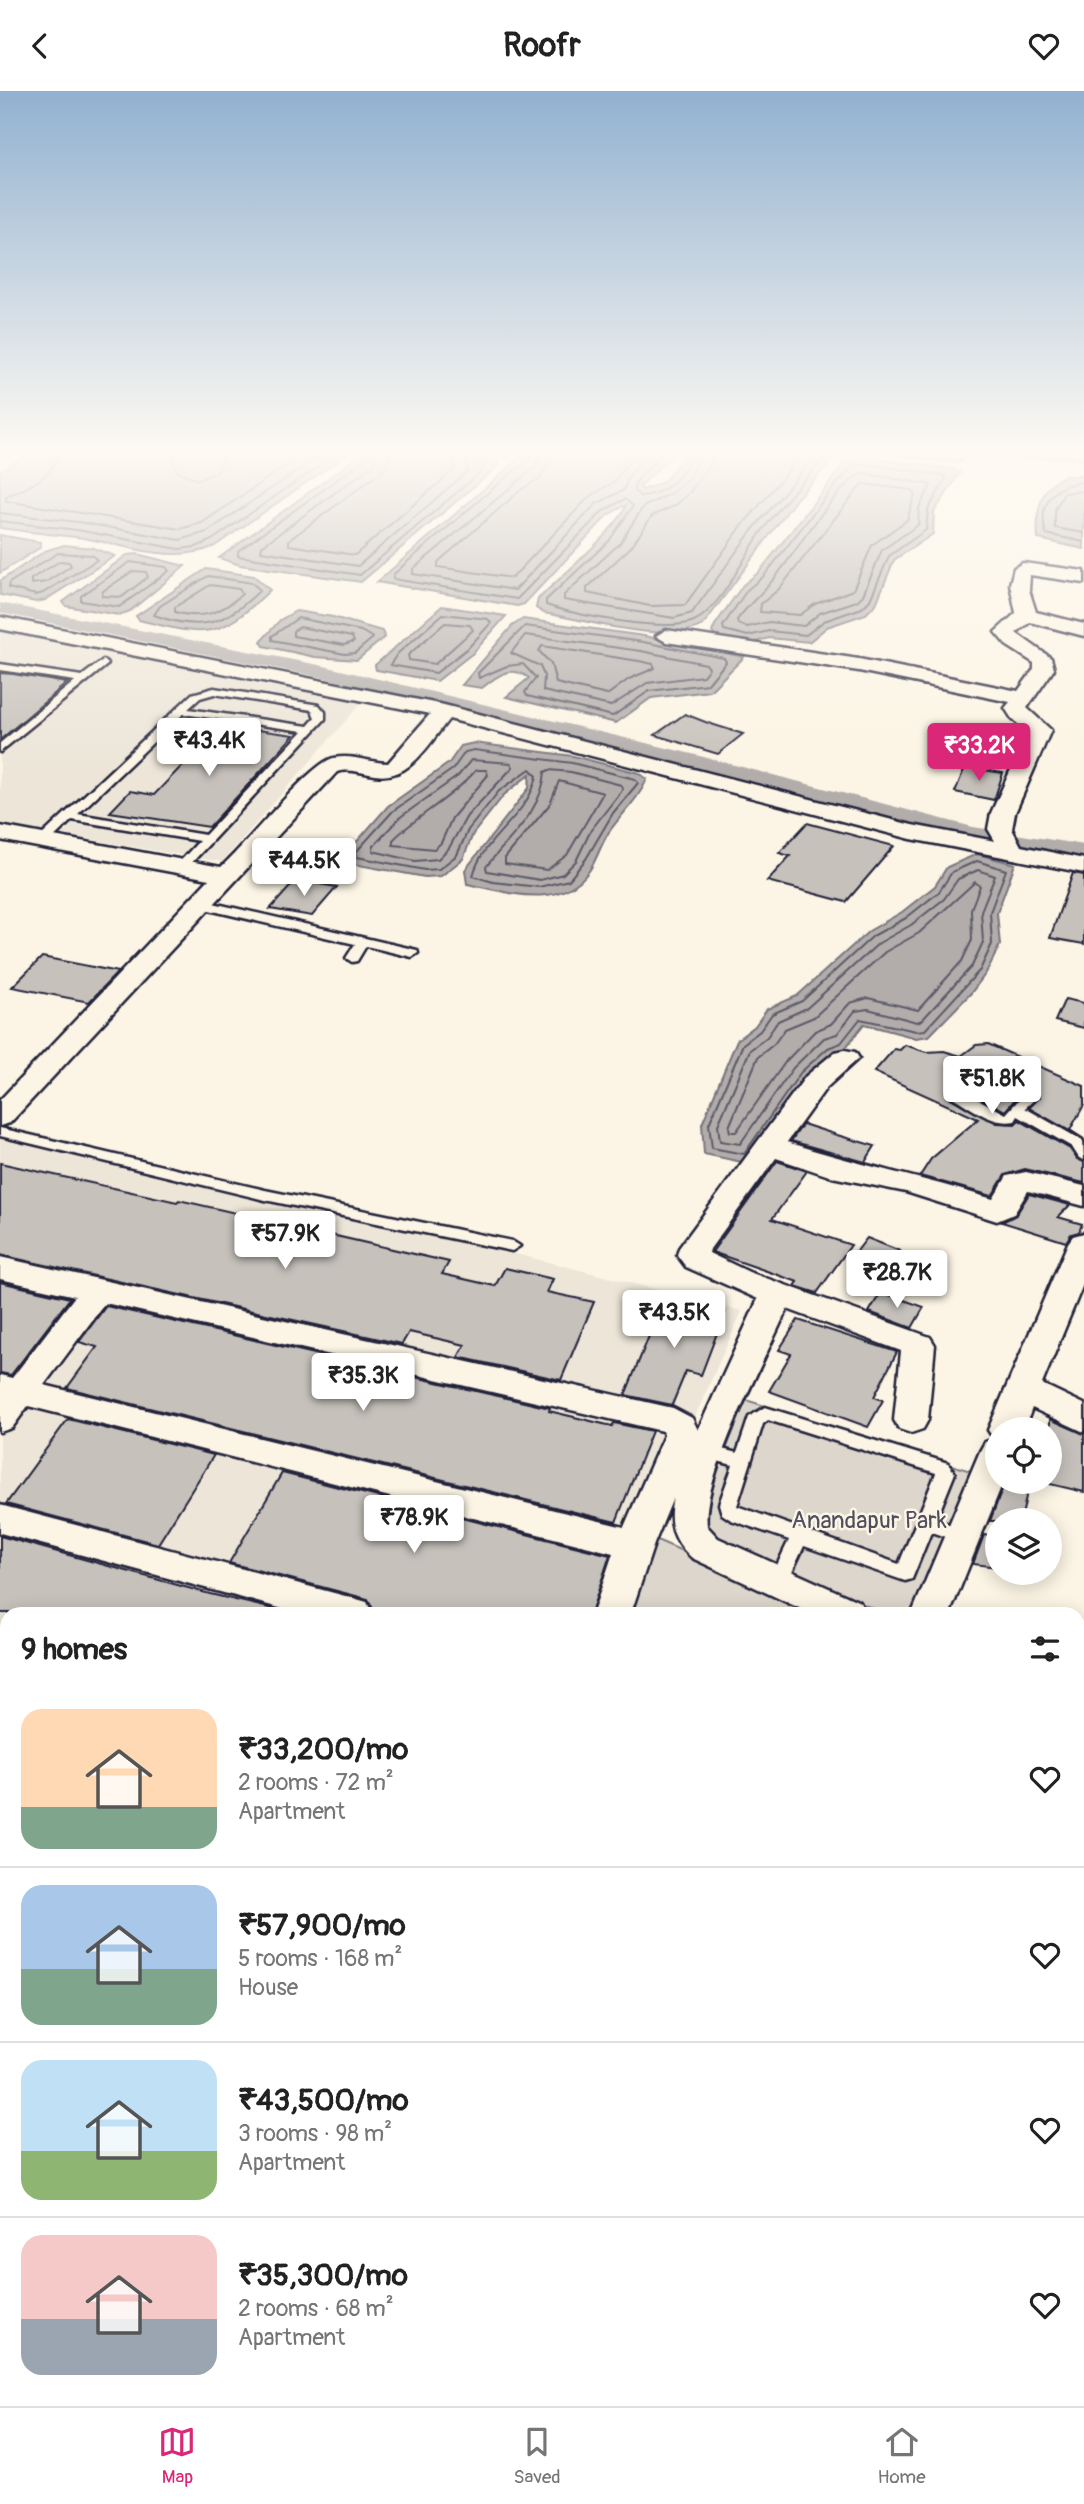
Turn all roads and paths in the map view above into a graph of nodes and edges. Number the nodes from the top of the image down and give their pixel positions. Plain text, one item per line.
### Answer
1 (1084, 577) edge
2 (1026, 615) junction
3 (0, 623) edge
4 (1084, 629) edge
5 (666, 636) dead end
6 (103, 663) dead end
7 (0, 667) edge
8 (84, 679) junction
9 (1023, 698) junction
10 (181, 711) junction
11 (444, 711) junction
12 (310, 729) junction
13 (0, 749) edge
14 (70, 815) junction
15 (0, 833) edge
16 (208, 839) junction
17 (43, 841) junction
18 (1007, 842) junction
19 (1084, 866) edge
20 (180, 869) junction
21 (226, 875) junction
22 (200, 904) junction
23 (363, 941) junction
24 (412, 953) dead end
25 (352, 958) dead end
26 (845, 1058) dead end
27 (986, 1069) dead end
28 (954, 1092) dead end
29 (1016, 1109) junction
30 (0, 1117) edge
31 (0, 1132) edge
32 (768, 1146) junction
33 (1084, 1155) edge
34 (1084, 1196) edge
35 (1084, 1243) edge
36 (512, 1245) dead end
37 (0, 1268) edge
38 (96, 1291) junction
39 (777, 1294) junction
40 (1023, 1389) junction
41 (7, 1400) edge
42 (1011, 1417) edge
43 (1084, 1419) edge
44 (911, 1420) dead end
45 (707, 1452) junction
46 (743, 1461) junction
47 (985, 1483) edge
48 (0, 1519) edge
49 (925, 1523) junction
50 (800, 1536) junction
51 (963, 1536) junction
52 (635, 1544) junction
53 (778, 1582) junction
54 (330, 1607) edge
55 (614, 1607) edge
56 (833, 1607) edge
57 (933, 1607) edge

1 - 2 street
2 - 4 street
2 - 9 street
3 - 11 street
5 - 9 street
6 - 8 lane
7 - 8 lane
8 - 13 lane
9 - 18 street
10 - 12 lane
10 - 12 lane
10 - 14 lane
11 - 18 street
11 - 21 street
12 - 16 lane
14 - 16 lane
14 - 17 lane
15 - 17 street
16 - 20 lane
17 - 20 street
18 - 19 street
20 - 21 street
21 - 22 street
22 - 23 lane
22 - 30 street
23 - 24 lane
23 - 25 lane
26 - 32 street
27 - 29 lane
28 - 29 lane
29 - 33 lane
31 - 36 lane
32 - 34 street
32 - 39 street
35 - 40 street
37 - 38 street
38 - 41 street
38 - 52 street
39 - 44 street
39 - 45 street
40 - 42 street
40 - 43 street
41 - 52 street
45 - 46 lane
45 - 53 street
46 - 49 lane
46 - 50 lane
47 - 51 street
48 - 54 street
49 - 50 lane
49 - 51 lane
50 - 53 lane
51 - 57 street
52 - 55 street
53 - 56 street

